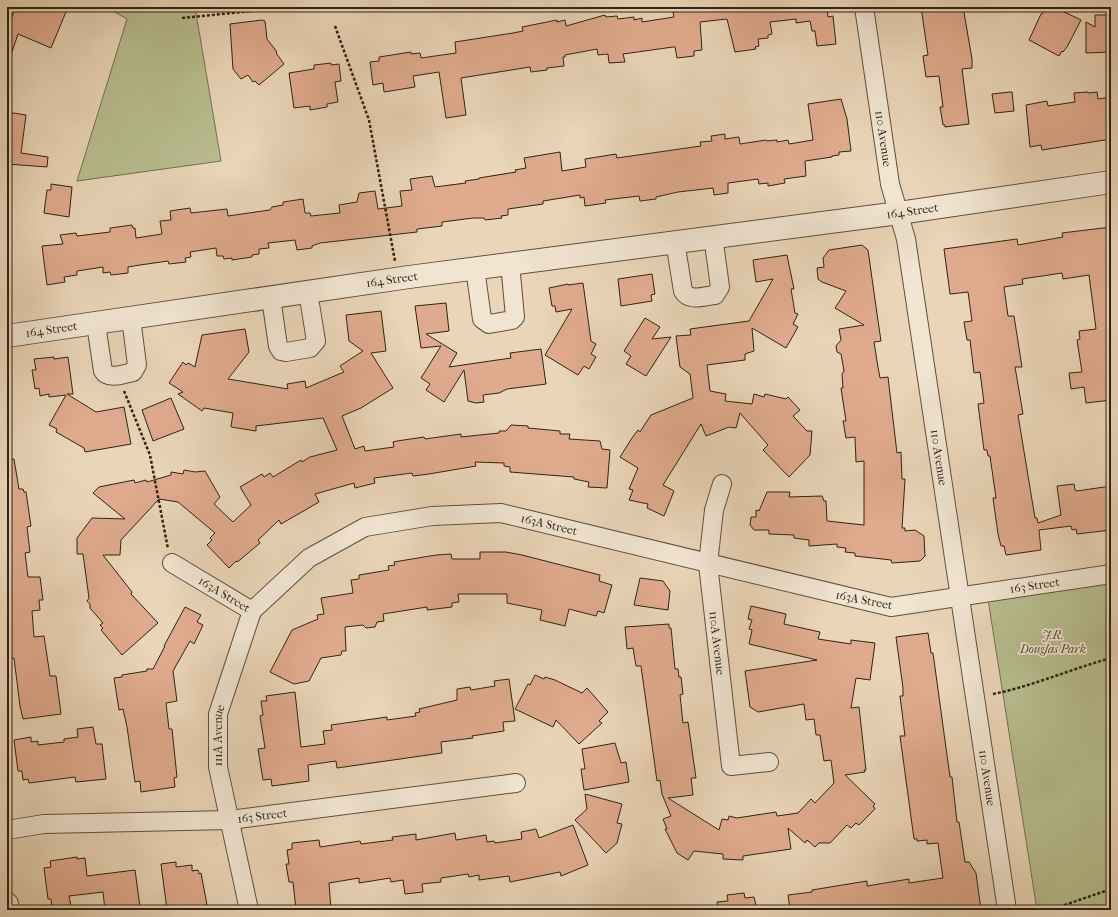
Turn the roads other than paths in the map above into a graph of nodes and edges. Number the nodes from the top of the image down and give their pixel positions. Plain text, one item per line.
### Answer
1 (864, 7) edge
2 (1111, 182) edge
3 (899, 213) junction
4 (714, 236) junction
5 (675, 241) junction
6 (510, 263) junction
7 (475, 268) junction
8 (308, 292) junction
9 (271, 298) junction
10 (131, 318) junction
11 (96, 324) junction
12 (7, 336) edge
13 (722, 484) dead end
14 (172, 563) road end
15 (708, 564) junction
16 (1111, 574) edge
17 (959, 598) junction
18 (252, 611) junction
19 (769, 762) dead end
20 (516, 783) dead end
21 (230, 820) junction
22 (7, 830) edge
23 (7, 904) edge
24 (8, 910) edge
25 (249, 910) edge
26 (1007, 910) edge

1 - 3 street, 110 Avenue
2 - 3 street, 164 Street
3 - 4 street, 164 Street
3 - 17 street, 110 Avenue
4 - 5 street, 164 Street
4 - 5 street
5 - 6 street, 164 Street
6 - 7 street, 164 Street
6 - 7 street
7 - 8 street, 164 Street
8 - 9 street, 164 Street
8 - 9 street
9 - 10 street, 164 Street
10 - 11 street, 164 Street
10 - 11 street
11 - 12 street, 164 Street
13 - 15 street, 110A Avenue
14 - 18 street, 163A Street
15 - 17 street, 163A Street
15 - 18 street, 163A Street
15 - 19 street, 110A Avenue
16 - 17 street, 163 Street
17 - 26 street, 110 Avenue
18 - 21 street, 111A Avenue
20 - 21 street, 163 Street
21 - 22 street, 163 Street
21 - 25 street, 111A Avenue
23 - 24 street

